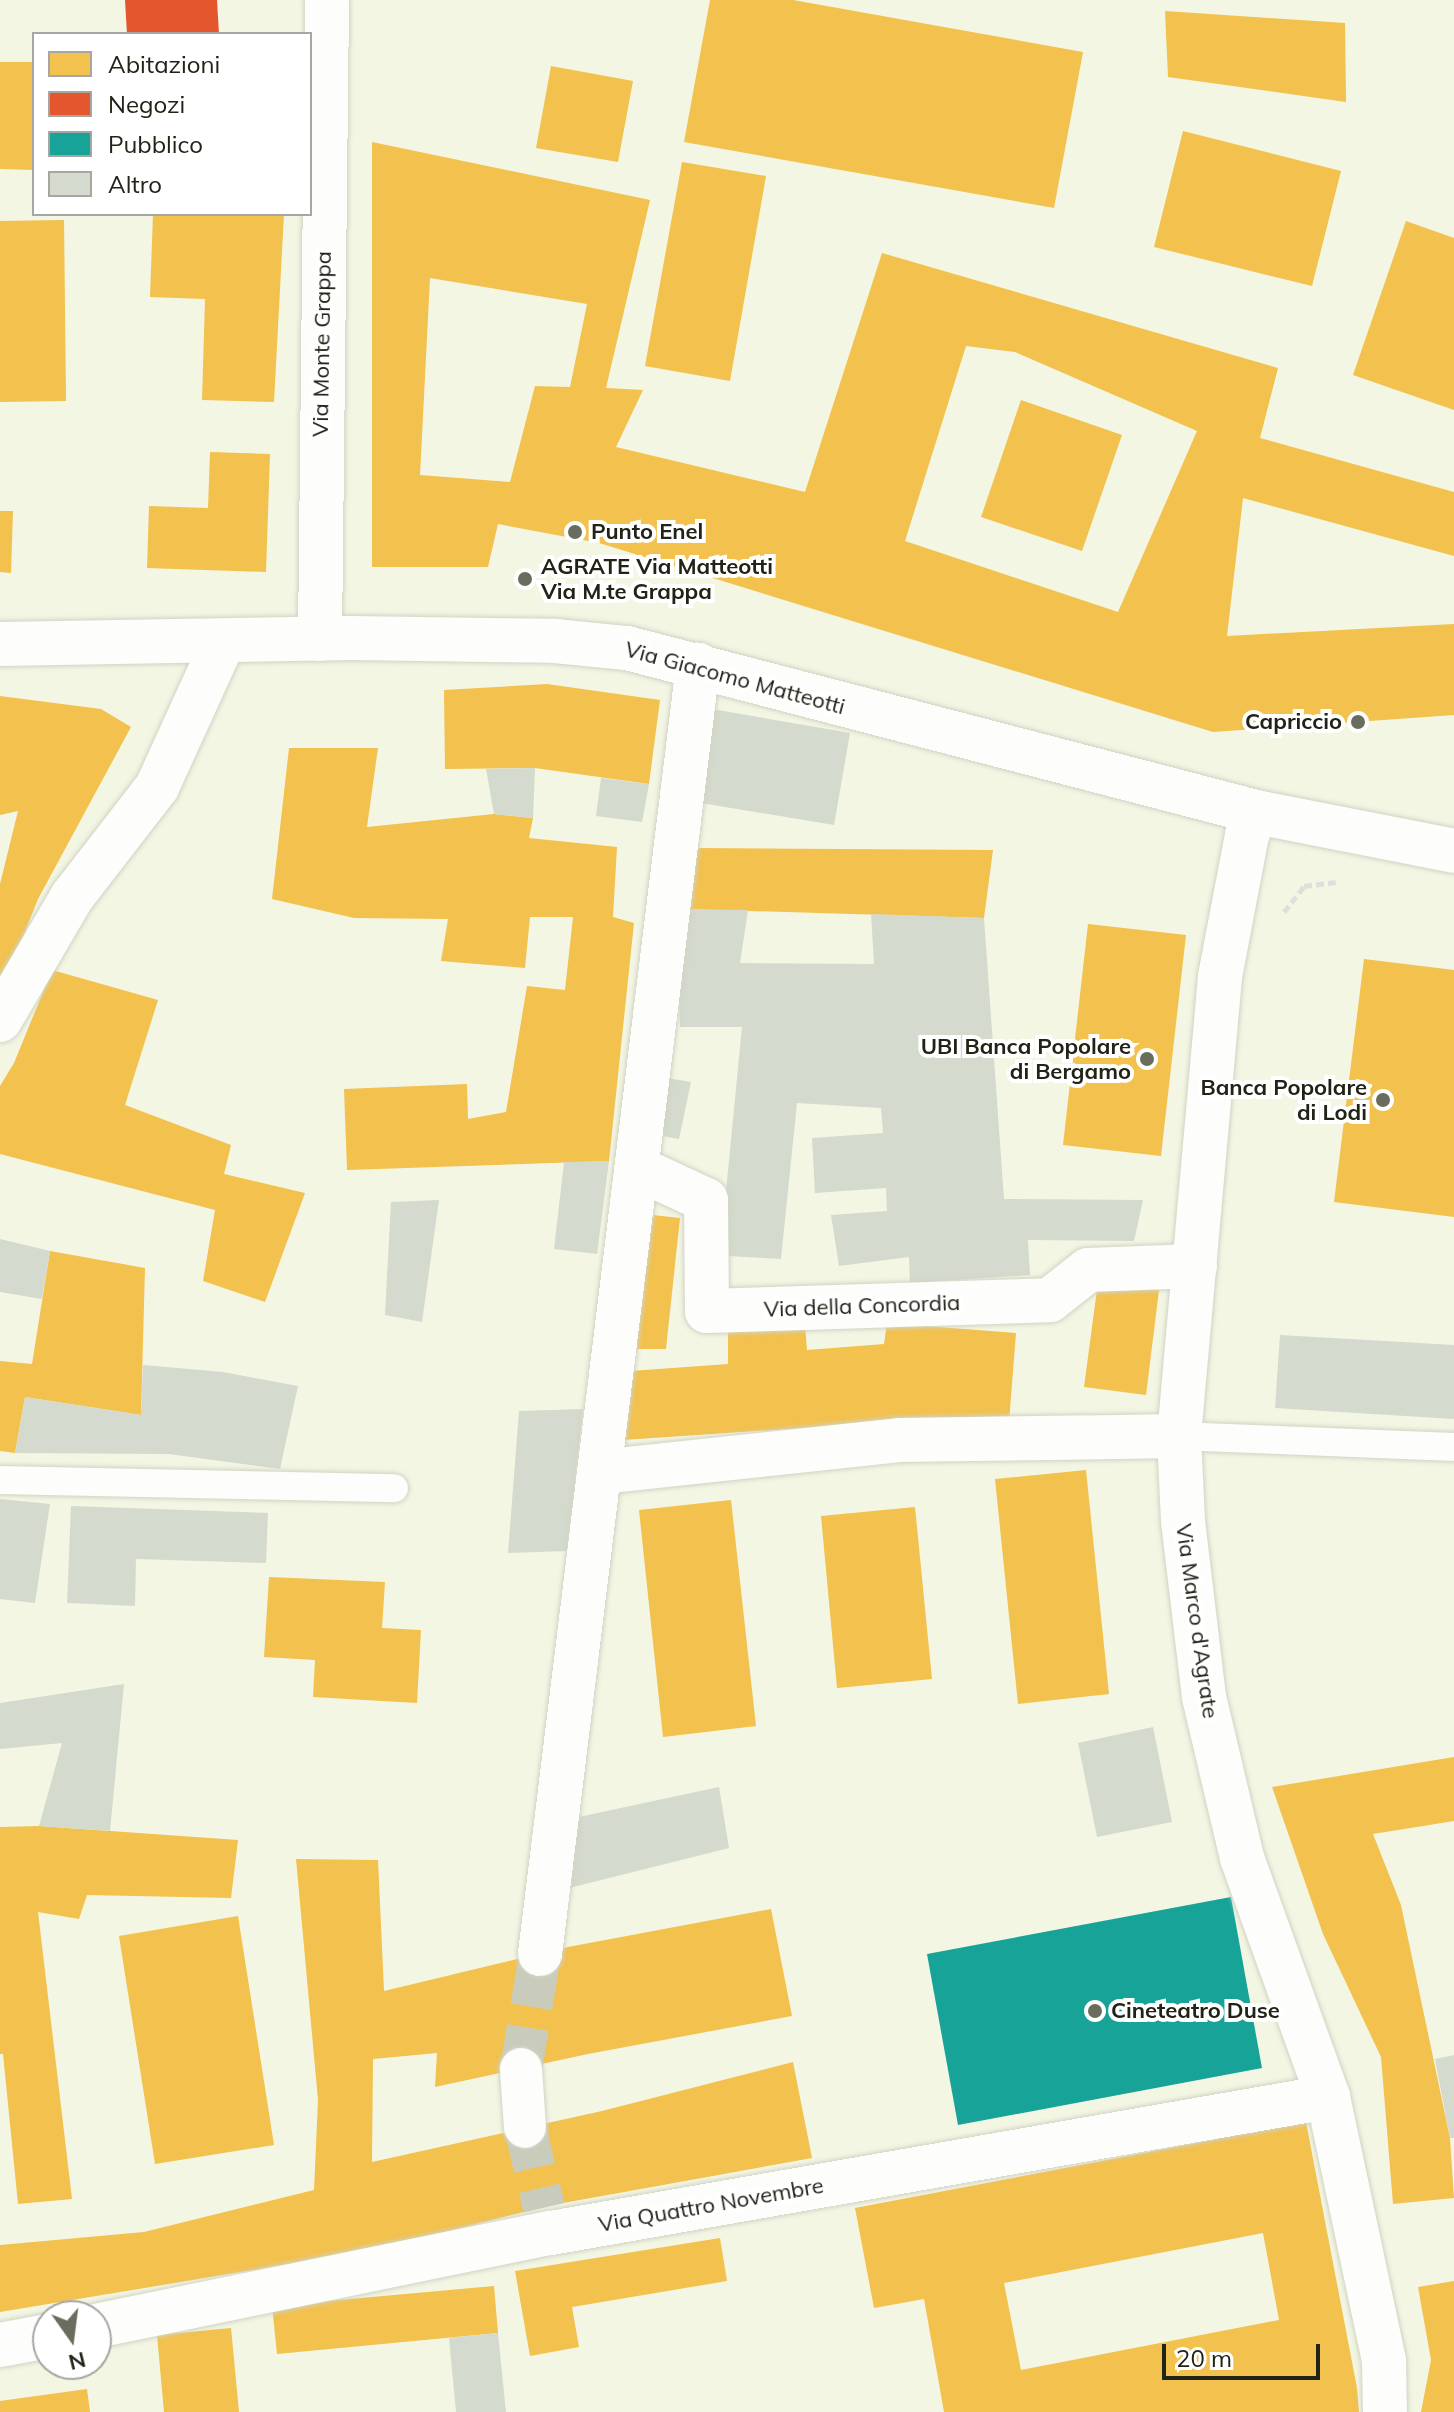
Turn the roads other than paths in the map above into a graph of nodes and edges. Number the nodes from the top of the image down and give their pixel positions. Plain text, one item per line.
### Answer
1 (327, 0) edge
2 (320, 639) junction
3 (223, 642) junction
4 (0, 644) edge
5 (698, 665) junction
6 (1256, 812) junction
7 (1454, 851) edge
8 (0, 1020) edge
9 (637, 1168) junction
10 (1195, 1266) junction
11 (1179, 1436) junction
12 (1453, 1447) edge
13 (600, 1472) junction
14 (0, 1480) edge
15 (394, 1488) dead end
16 (540, 1954) tunnel mouth
17 (521, 2069) tunnel mouth
18 (1328, 2097) junction
19 (525, 2127) tunnel mouth
20 (112, 2322) edge
21 (32, 2339) edge
22 (0, 2345) edge
23 (1385, 2412) edge

1 - 2 street, Via Monte Grappa
2 - 3 street, Via Giacomo Matteotti
2 - 5 street, Via Giacomo Matteotti
3 - 4 street, Via Giacomo Matteotti
3 - 8 street
5 - 6 street, Via Giacomo Matteotti
5 - 9 street
6 - 7 street, Via Giacomo Matteotti
6 - 10 street, Via Marco d'Agrate
9 - 10 street, Via della Concordia
9 - 13 street
10 - 11 street, Via Marco d'Agrate
11 - 12 lane
11 - 13 street
11 - 18 street, Via Marco d'Agrate
13 - 16 street
14 - 15 lane
17 - 19 street
18 - 20 street, Via Quattro Novembre
18 - 23 street, Via Marco d'Agrate
21 - 22 street

